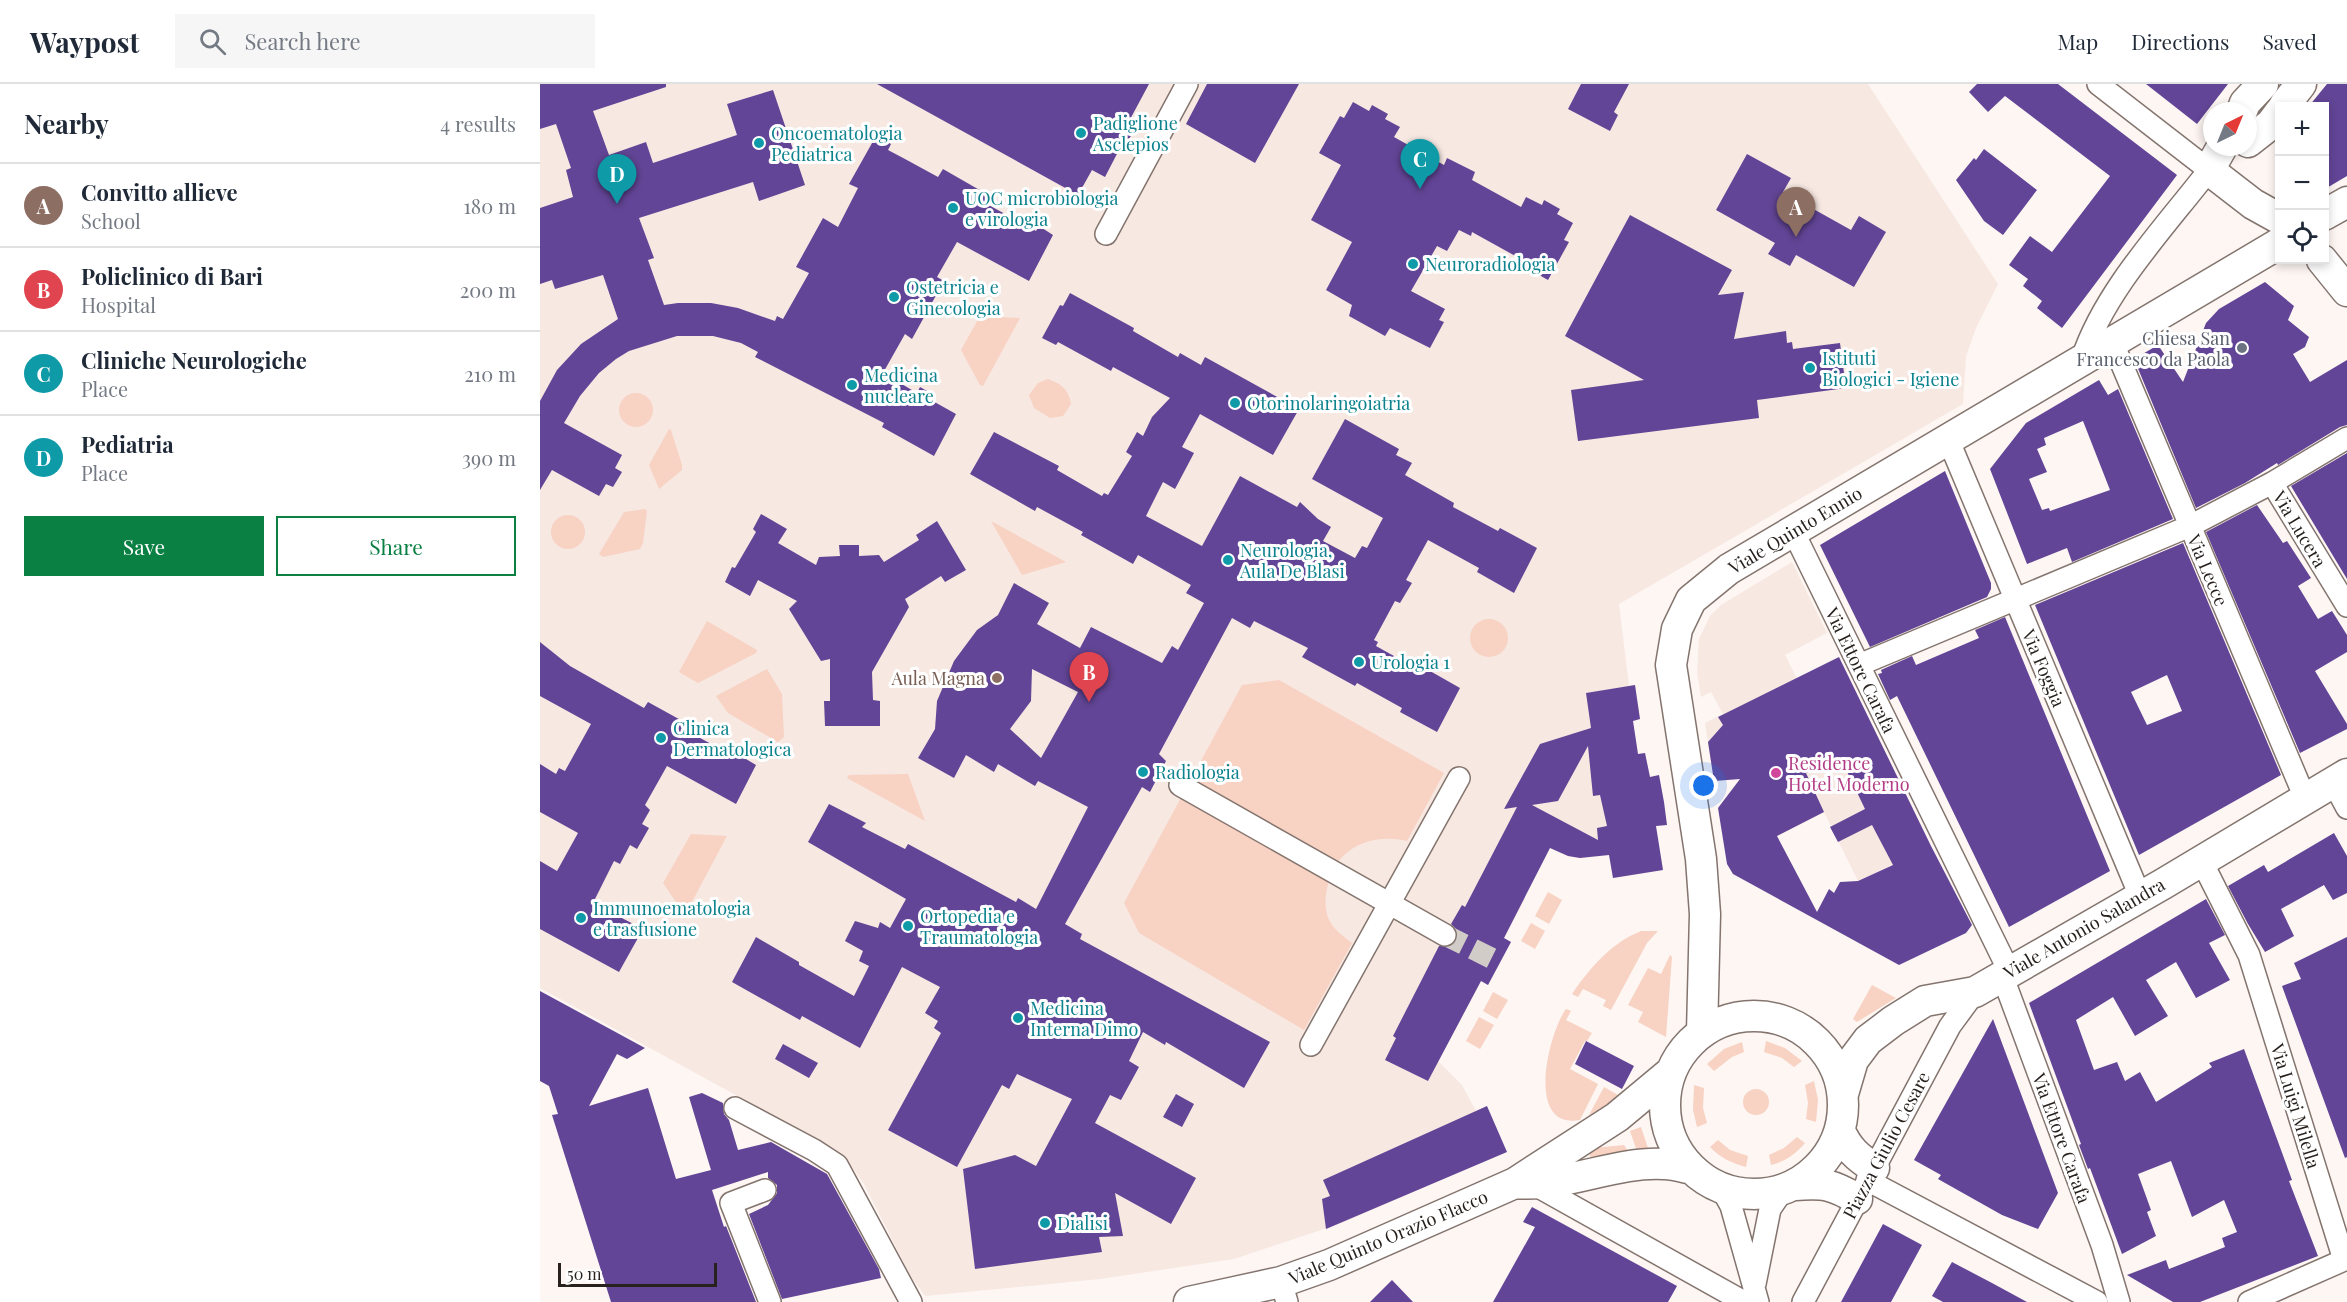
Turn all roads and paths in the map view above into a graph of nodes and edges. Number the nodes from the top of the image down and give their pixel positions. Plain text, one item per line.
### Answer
1 (1187, 84) edge
2 (2098, 84) edge
3 (2263, 84) edge
4 (2301, 84) edge
5 (2246, 102) edge
6 (2287, 102) edge
7 (2216, 159) edge
8 (2347, 202) edge
9 (2329, 213) edge
10 (2275, 216) edge
11 (1106, 234) dead end
12 (2275, 246) edge
13 (2325, 264) edge
14 (2347, 291) edge
15 (2112, 341) junction
16 (2082, 359) junction
17 (2347, 438) edge
18 (1948, 440) junction
19 (2272, 483) junction
20 (2190, 526) junction
21 (1793, 531) junction
22 (2016, 600) junction
23 (2347, 606) edge
24 (1859, 665) junction
25 (1459, 778) dead end
26 (2340, 778) edge
27 (1180, 785) dead end
28 (2305, 798) junction
29 (2347, 808) edge
30 (2201, 860) junction
31 (2140, 897) junction
32 (1389, 904) junction
33 (1445, 935) tunnel mouth
34 (2005, 973) junction
35 (1975, 992) junction
36 (1702, 1032) junction
37 (1311, 1046) dead end
38 (1671, 1072) junction
39 (1843, 1094) junction
40 (735, 1108) dead end
41 (1840, 1131) junction
42 (1692, 1169) junction
43 (1866, 1182) junction
44 (1525, 1184) junction
45 (1789, 1187) junction
46 (1721, 1188) junction
47 (765, 1190) dead end
48 (1284, 1292) edge
49 (1752, 1297) edge
50 (770, 1302) edge
51 (911, 1302) edge
52 (1189, 1302) edge
53 (1803, 1302) edge
54 (2097, 1302) edge
55 (2119, 1302) edge
56 (2249, 1302) edge

1 - 11 street
2 - 7 street
3 - 5 street
4 - 6 street
7 - 10 street
7 - 16 street
8 - 9 street
12 - 15 street, Viale Quinto Ennio
13 - 14 street
15 - 16 street, Viale Quinto Ennio
15 - 20 street, Via Lecce
16 - 18 street, Viale Quinto Ennio
17 - 19 street
18 - 21 street, Viale Quinto Ennio
18 - 22 street, Via Foggia
19 - 20 street
19 - 23 street, Via Lucera
20 - 22 street
20 - 28 street, Via Lecce
21 - 24 street, Via Ettore Carafa
21 - 36 street, Viale Quinto Ennio
22 - 24 street
22 - 31 street, Via Foggia
24 - 34 street, Via Ettore Carafa
25 - 32 street
26 - 28 street, Viale Antonio Salandra
26 - 29 street
27 - 32 street
28 - 30 street, Viale Antonio Salandra
30 - 31 street, Viale Antonio Salandra
30 - 56 street, Via Luigi Milella
31 - 34 street, Viale Antonio Salandra
32 - 33 street
32 - 37 street
34 - 35 street, Viale Antonio Salandra
34 - 55 street, Via Ettore Carafa
35 - 39 street, Viale Antonio Salandra
35 - 43 street, Piazza Giulio Cesare
36 - 38 street
36 - 39 street
38 - 42 street
38 - 44 street
39 - 41 street
40 - 51 street
41 - 43 street
41 - 45 street
42 - 44 street
42 - 46 street
43 - 45 street
43 - 53 street, Piazza Giulio Cesare
43 - 54 street
44 - 48 street, Viale Quinto Orazio Flacco
44 - 49 street
45 - 46 street
45 - 49 street
46 - 49 street
47 - 50 street
48 - 52 street, Viale Quinto Orazio Flacco

